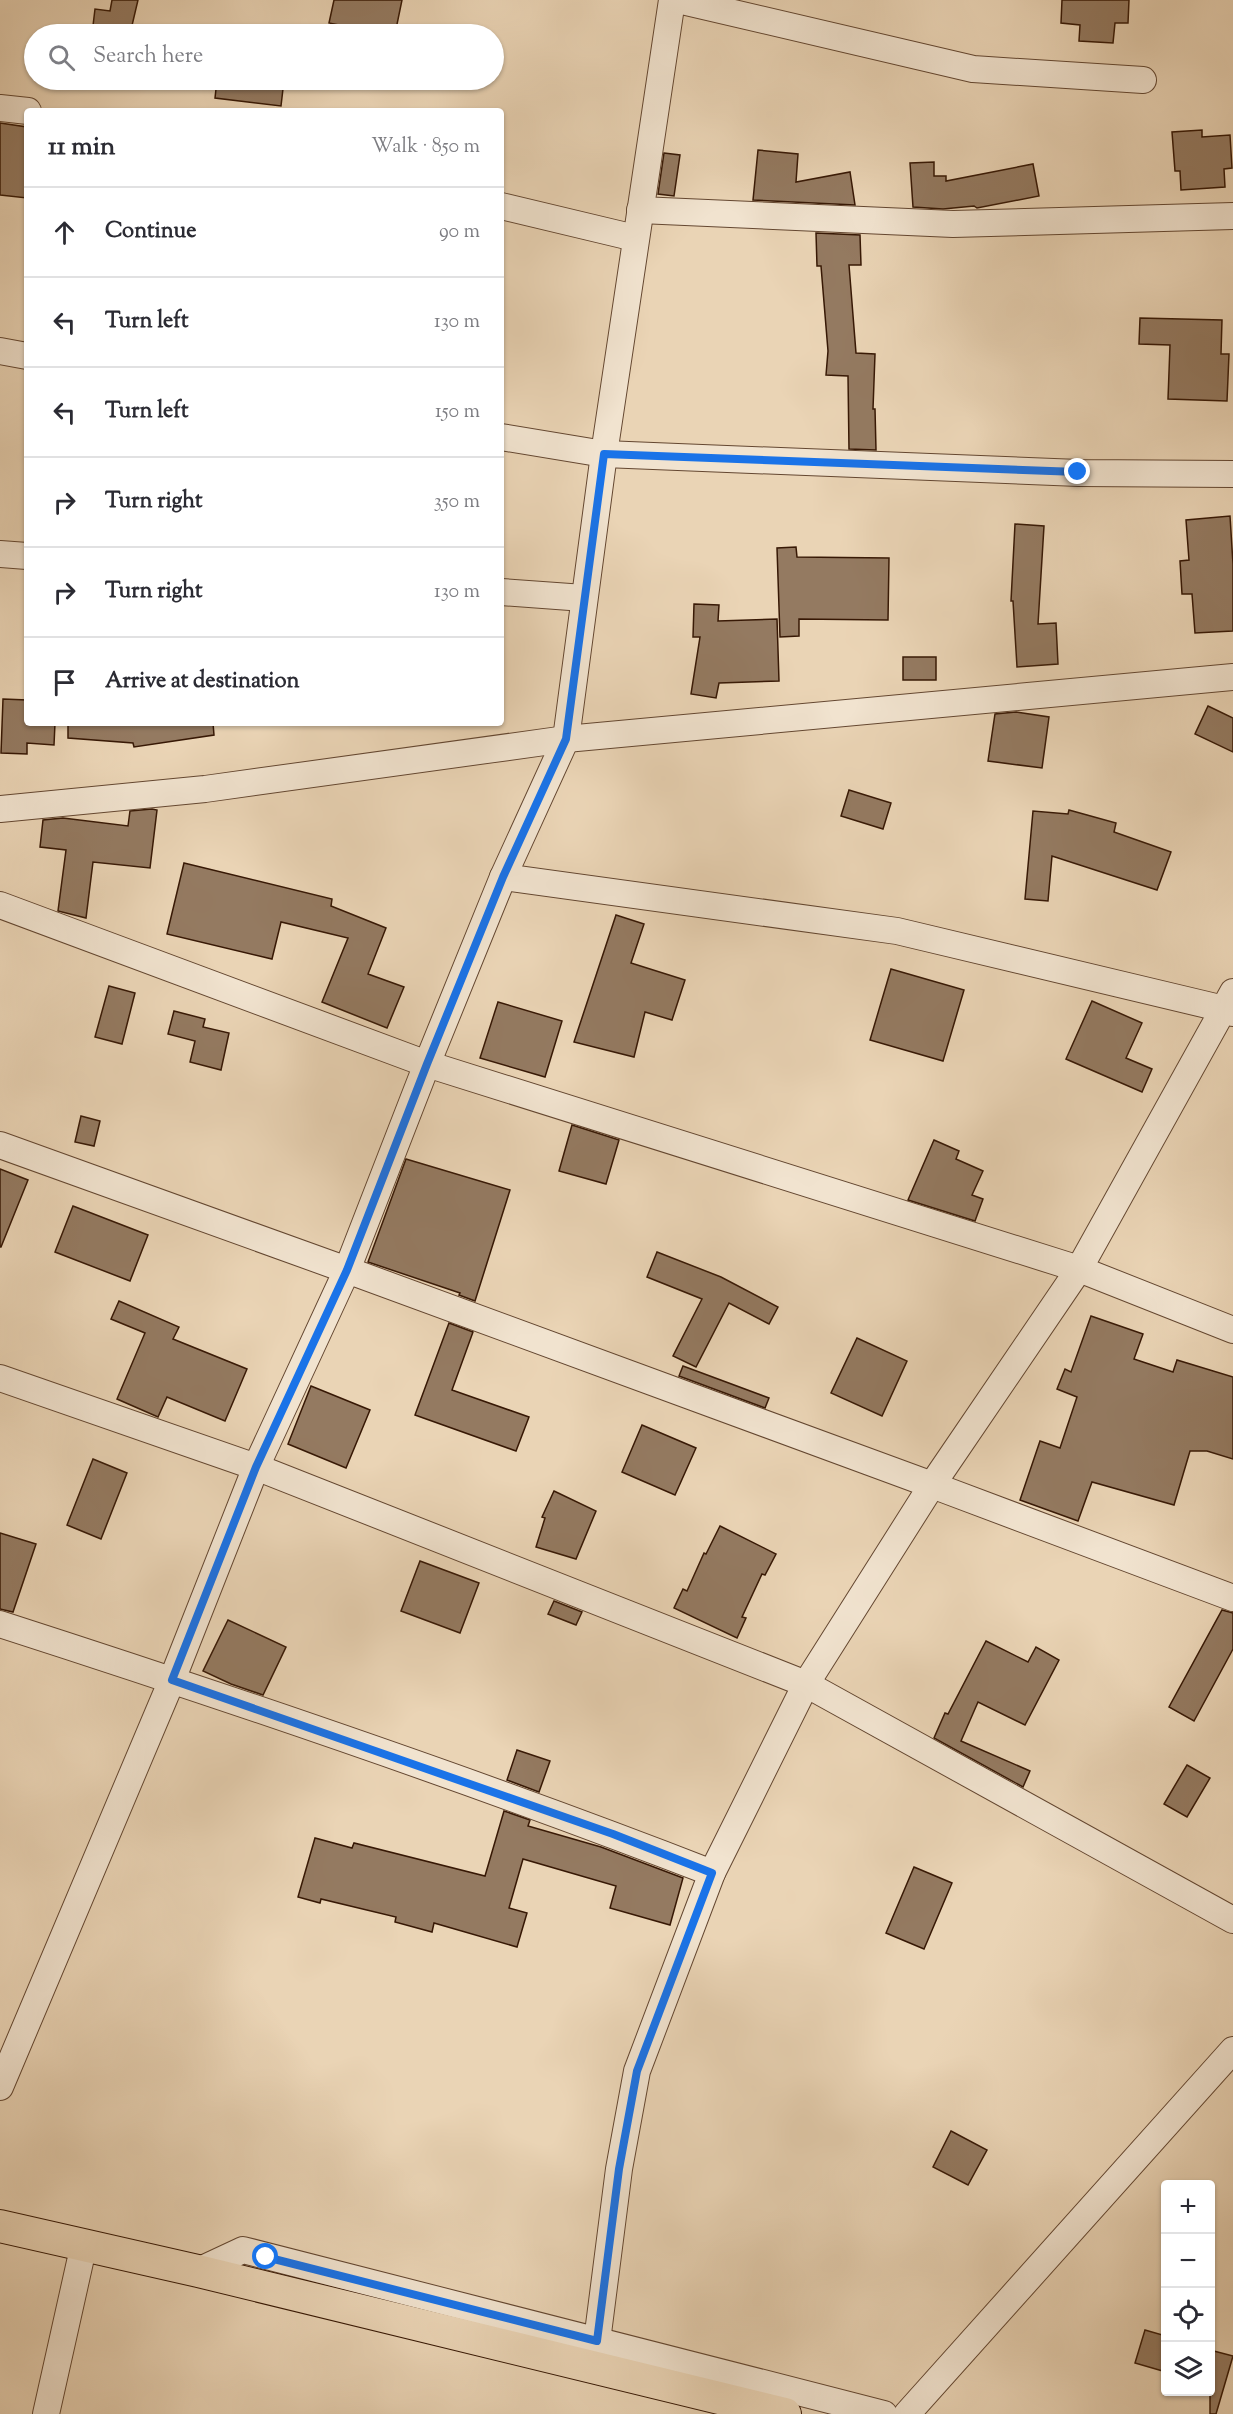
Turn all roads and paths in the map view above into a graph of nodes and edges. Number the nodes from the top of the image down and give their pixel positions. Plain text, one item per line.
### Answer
1 (672, 0) edge
2 (678, 0) edge
3 (1143, 80) dead end
4 (0, 108) edge
5 (24, 111) edge
6 (504, 207) edge
7 (640, 210) junction
8 (1233, 216) edge
9 (635, 238) junction
10 (0, 351) edge
11 (24, 355) edge
12 (504, 437) edge
13 (604, 454) junction
14 (1233, 474) edge
15 (0, 554) edge
16 (24, 556) edge
17 (504, 592) edge
18 (584, 598) junction
19 (1233, 677) edge
20 (566, 739) junction
21 (0, 809) edge
22 (503, 877) junction
23 (0, 905) edge
24 (1230, 1005) edge
25 (427, 1064) junction
26 (0, 1145) edge
27 (1079, 1269) junction
28 (347, 1270) junction
29 (1233, 1330) edge
30 (0, 1378) edge
31 (256, 1467) junction
32 (932, 1485) junction
33 (1233, 1598) edge
34 (0, 1624) edge
35 (172, 1680) junction
36 (806, 1684) junction
37 (712, 1873) junction
38 (1233, 1920) edge
39 (1233, 2050) edge
40 (0, 2087) edge
41 (0, 2226) edge
42 (84, 2244) junction
43 (198, 2271) junction
44 (597, 2341) junction
45 (46, 2414) edge
46 (785, 2414) edge
47 (884, 2414) edge
48 (907, 2414) edge

1 - 7 street
2 - 3 street
4 - 5 street
6 - 9 street
7 - 8 street
7 - 9 street
9 - 13 street
10 - 11 street
12 - 13 street
13 - 14 street
13 - 18 street
15 - 16 street
17 - 18 street
18 - 20 street
19 - 20 street
20 - 21 street
20 - 22 street
22 - 24 street
22 - 25 street
23 - 25 street
24 - 27 street
25 - 27 street
25 - 28 street
26 - 28 street
27 - 29 street
27 - 32 street
28 - 31 street
28 - 32 street
30 - 31 street
31 - 35 street
31 - 36 street
32 - 33 street
32 - 36 street
34 - 35 street
35 - 37 street
35 - 40 street
36 - 37 street
36 - 38 street
37 - 44 street
39 - 48 street
41 - 42 main road
42 - 43 main road
42 - 45 street
43 - 44 street
43 - 46 main road
44 - 47 street

